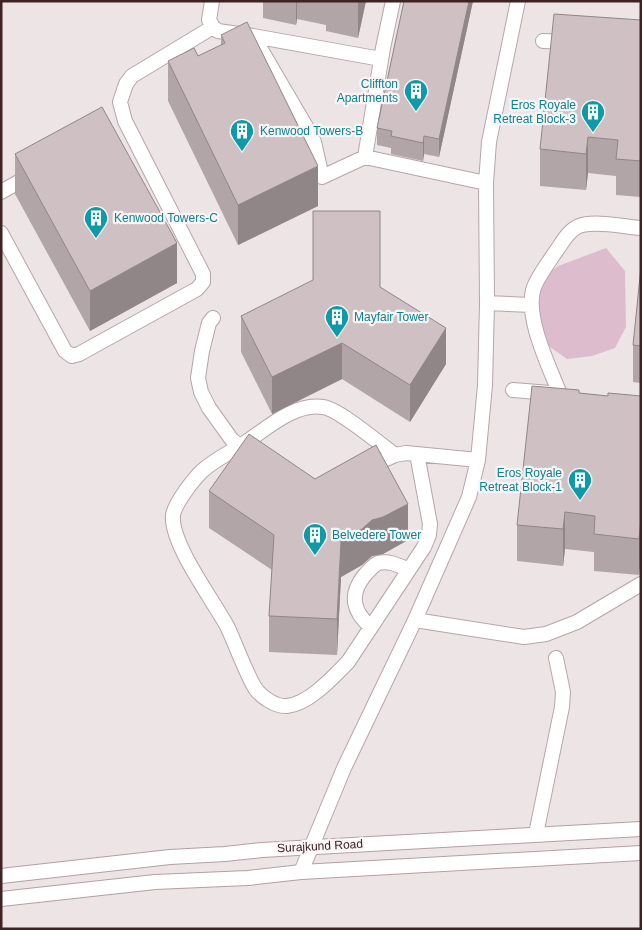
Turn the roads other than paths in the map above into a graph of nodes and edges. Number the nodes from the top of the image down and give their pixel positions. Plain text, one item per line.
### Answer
1 (212, 1) edge
2 (393, 1) edge
3 (518, 1) edge
4 (213, 27) junction
5 (253, 36) junction
6 (542, 41) dead end
7 (582, 43) edge
8 (381, 59) junction
9 (365, 157) junction
10 (42, 168) edge
11 (486, 183) junction
12 (1, 192) edge
13 (641, 228) edge
14 (1, 233) edge
15 (487, 303) junction
16 (531, 305) junction
17 (213, 318) dead end
18 (513, 390) dead end
19 (560, 394) junction
20 (576, 396) edge
21 (240, 446) junction
22 (417, 454) junction
23 (395, 455) junction
24 (257, 457) edge
25 (478, 460) junction
26 (353, 474) edge
27 (409, 570) junction
28 (641, 584) edge
29 (415, 620) junction
30 (371, 627) junction
31 (556, 658) dead end
32 (641, 829) edge
33 (536, 834) junction
34 (313, 846) junction
35 (641, 854) edge
36 (301, 872) junction
37 (1, 876) edge
38 (1, 899) edge

1 - 4 street
2 - 8 street
3 - 11 street
4 - 5 street
4 - 14 street
5 - 8 street
5 - 9 street
6 - 7 street
8 - 9 street
9 - 11 street
10 - 12 street
11 - 15 street
13 - 16 street
15 - 16 street
15 - 25 street
16 - 19 street
17 - 21 street
18 - 19 street
19 - 20 street
21 - 23 street
21 - 24 street
21 - 30 street
22 - 23 street
22 - 25 street
22 - 27 street
23 - 26 street
25 - 29 street
27 - 30 street
27 - 30 street
28 - 29 street
29 - 34 street
31 - 33 street
32 - 33 street, Surajkund Road
33 - 34 street, Surajkund Road
34 - 36 street
34 - 37 street, Surajkund Road
35 - 36 street, Surajkund Road
36 - 38 street, Surajkund Road

